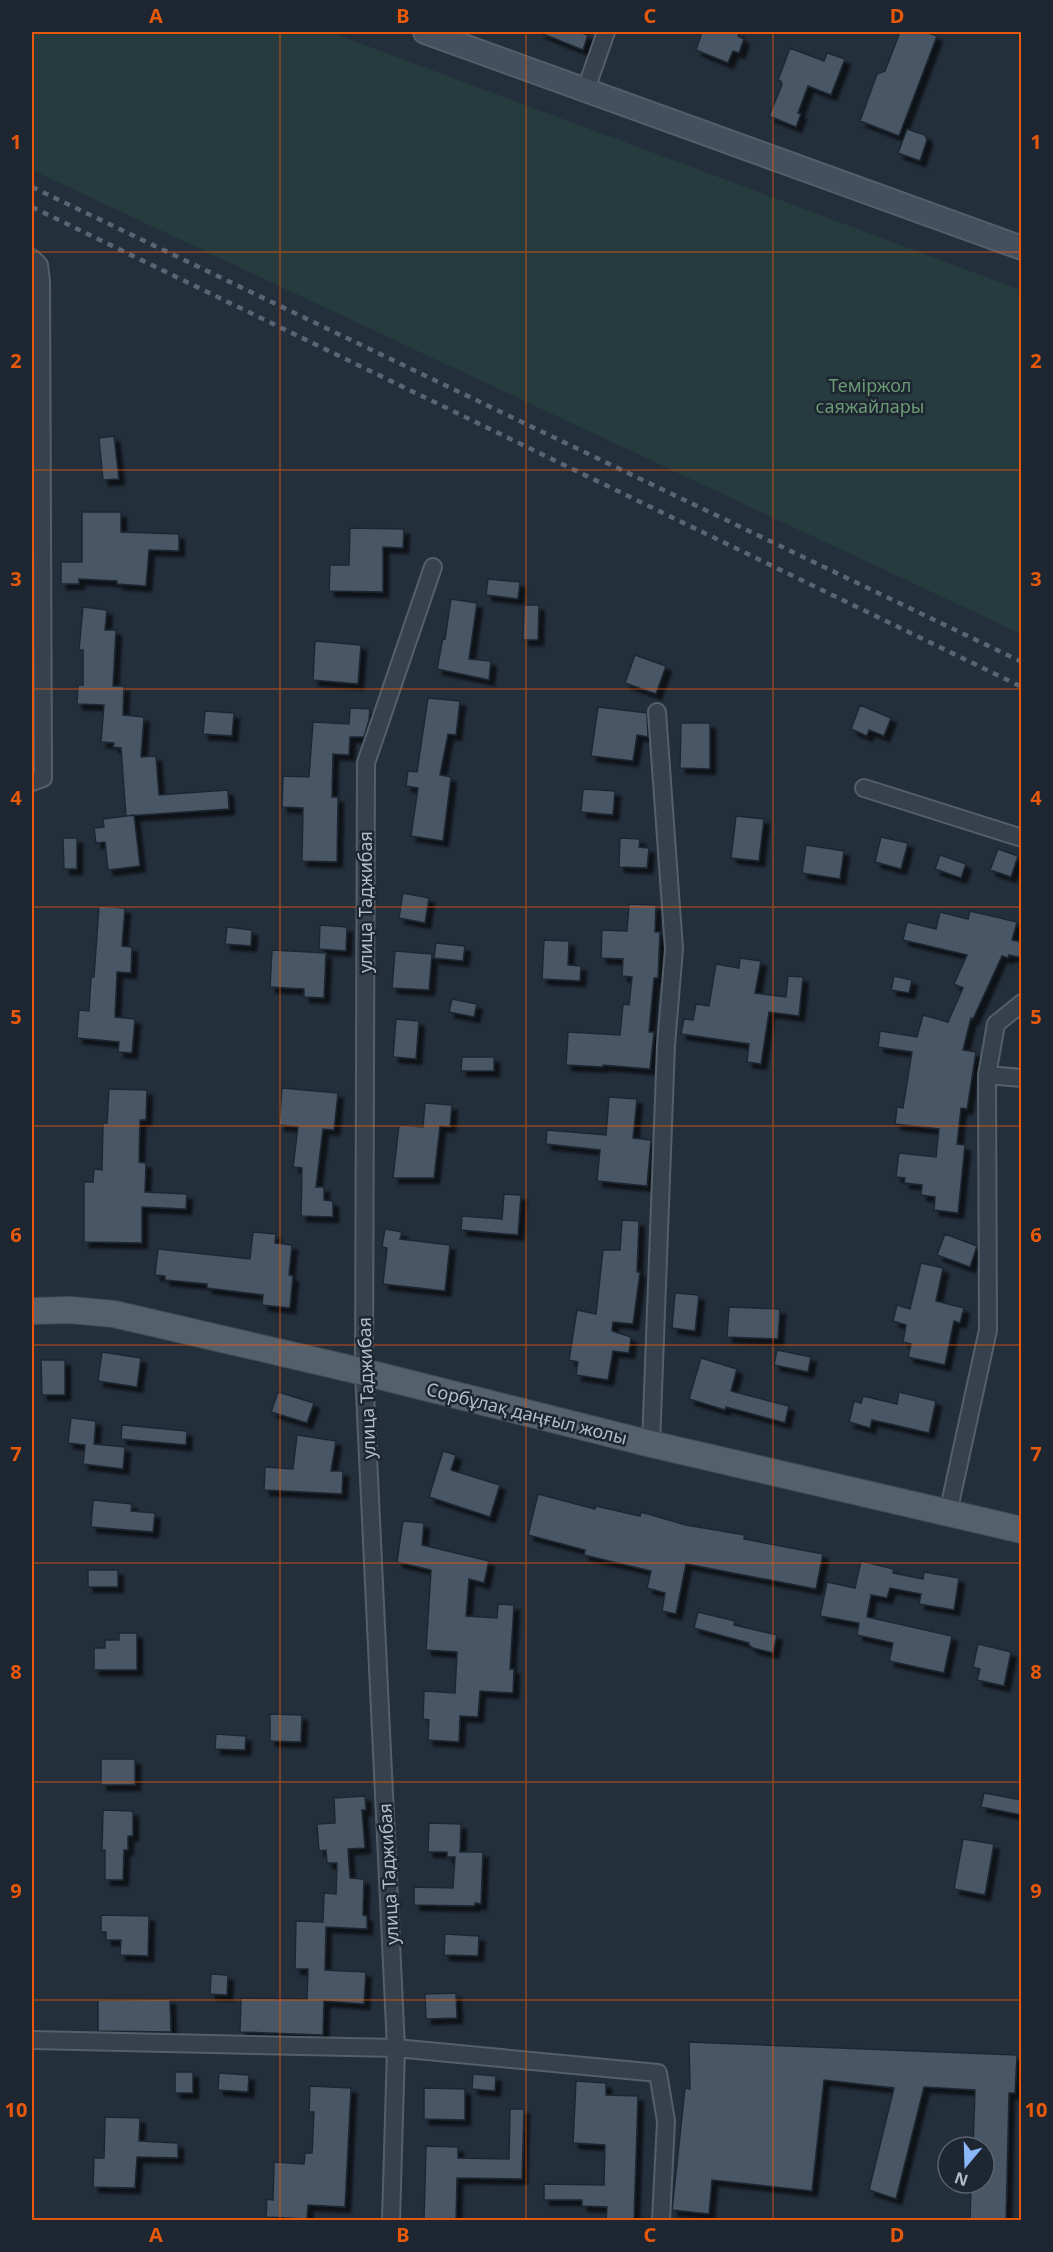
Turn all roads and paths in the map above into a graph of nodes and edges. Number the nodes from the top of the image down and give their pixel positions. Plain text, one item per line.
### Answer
1 (425, 32) edge
2 (606, 32) edge
3 (586, 89) junction
4 (1022, 248) edge
5 (32, 258) edge
6 (433, 567) dead end
7 (657, 712) dead end
8 (32, 782) edge
9 (864, 788) dead end
10 (1022, 838) edge
11 (1022, 1002) edge
12 (987, 1075) junction
13 (1022, 1078) edge
14 (32, 1311) edge
15 (364, 1372) junction
16 (651, 1444) junction
17 (948, 1513) junction
18 (1022, 1530) edge
19 (32, 2040) edge
20 (396, 2048) junction
21 (391, 2220) edge
22 (661, 2220) edge

1 - 3 main road
2 - 3 street
3 - 4 main road
5 - 8 street
6 - 15 street, улица Таджибая
7 - 16 street
9 - 10 street
11 - 12 street
12 - 13 street
12 - 17 street
14 - 15 main road, Сорбұлақ даңғыл жолы
15 - 16 main road, Сорбұлақ даңғыл жолы
15 - 20 street, улица Таджибая
16 - 17 main road, Сорбұлақ даңғыл жолы
17 - 18 main road, Сорбұлақ даңғыл жолы
19 - 20 street
20 - 21 street, улица Таджибая
20 - 22 street

